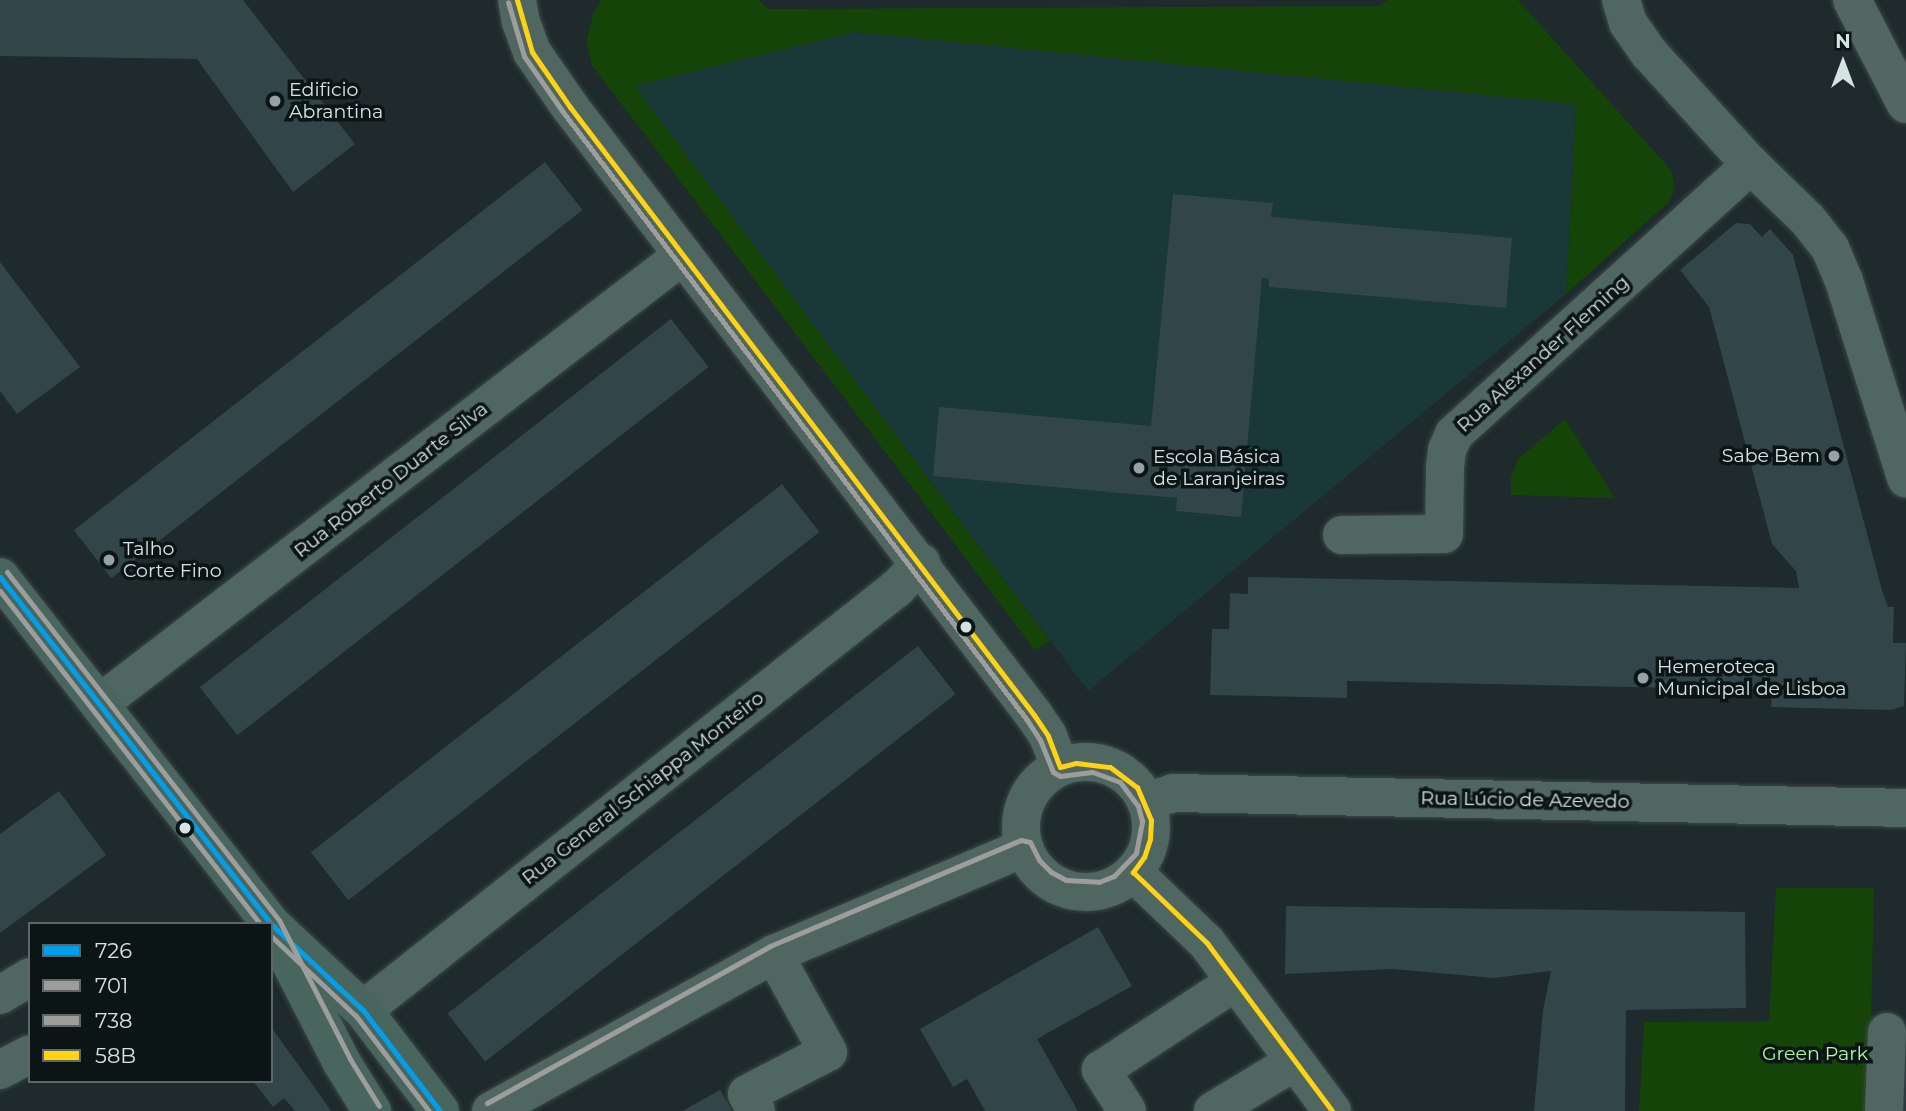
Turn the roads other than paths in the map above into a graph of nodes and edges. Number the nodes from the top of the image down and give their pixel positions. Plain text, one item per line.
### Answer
1 (517, 0) edge
2 (1621, 0) edge
3 (1858, 10) edge
4 (1906, 104) edge
5 (1751, 165) junction
6 (683, 255) junction
7 (1906, 478) edge
8 (1342, 535) dead end
9 (921, 564) junction
10 (0, 577) edge
11 (99, 704) junction
12 (1060, 767) junction
13 (1146, 802) junction
14 (1906, 808) edge
15 (1024, 848) junction
16 (1133, 872) junction
17 (266, 922) edge
18 (273, 928) edge
19 (273, 935) edge
20 (774, 954) junction
21 (28, 978) edge
22 (1234, 982) junction
23 (0, 995) edge
24 (363, 1010) junction
25 (1887, 1032) dead end
26 (28, 1055) edge
27 (1294, 1062) junction
28 (0, 1070) edge
29 (372, 1111) edge
30 (440, 1111) edge
31 (491, 1111) edge
32 (756, 1111) edge
33 (1127, 1111) edge
34 (1213, 1111) edge
35 (1332, 1111) edge
36 (1884, 1111) edge

1 - 6 street
2 - 5 street
3 - 4 highway
5 - 7 street
5 - 8 street, Rua Alexander Fleming
6 - 9 street
6 - 11 street, Rua Roberto Duarte Silva
9 - 12 street
9 - 24 street, Rua General Schiappa Monteiro
10 - 11 main road
11 - 17 main road
12 - 13 street
12 - 15 street
13 - 14 street, Rua Lúcio de Azevedo
13 - 16 street
15 - 16 street
15 - 20 street
16 - 22 street
18 - 24 main road
19 - 29 main road
20 - 31 street
20 - 32 street
21 - 23 street
22 - 27 street
22 - 33 street
24 - 30 main road
25 - 36 street
26 - 28 street
27 - 34 street
27 - 35 street

